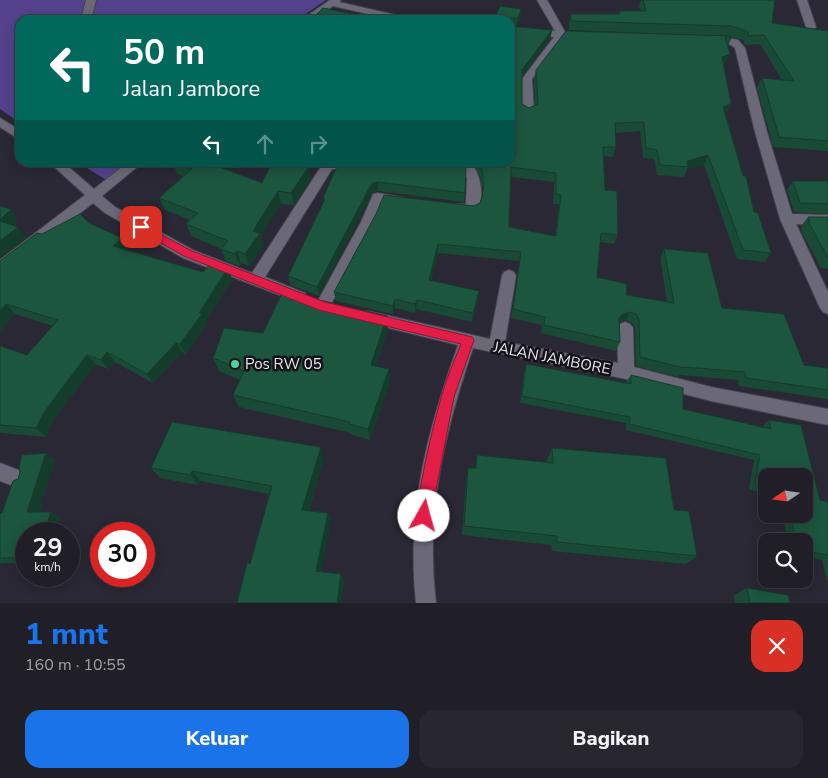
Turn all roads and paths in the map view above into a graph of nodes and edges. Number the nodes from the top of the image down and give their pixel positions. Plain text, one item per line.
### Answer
1 (91, 0) edge
2 (542, 0) edge
3 (802, 0) edge
4 (334, 1) edge
5 (87, 15) edge
6 (313, 15) edge
7 (387, 15) edge
8 (811, 27) edge
9 (515, 31) edge
10 (561, 34) junction
11 (595, 37) edge
12 (700, 39) edge
13 (528, 114) edge
14 (0, 120) edge
15 (15, 132) edge
16 (60, 167) edge
17 (130, 167) edge
18 (328, 167) edge
19 (469, 167) edge
20 (93, 195) junction
21 (412, 202) edge
22 (447, 207) edge
23 (788, 219) junction
24 (828, 220) edge
25 (0, 268) edge
26 (509, 276) dead end
27 (256, 279) junction
28 (827, 304) edge
29 (324, 306) junction
30 (625, 328) dead end
31 (468, 340) junction
32 (496, 347) junction
33 (626, 372) junction
34 (828, 417) edge
35 (0, 472) edge
36 (19, 479) edge
37 (426, 603) edge

1 - 5 street
2 - 10 street
3 - 8 street
4 - 6 street
4 - 7 street
9 - 10 street
10 - 11 street
10 - 13 street
12 - 23 street
14 - 15 street
16 - 20 street, JALAN JAMBORE
17 - 20 street
18 - 27 street
19 - 22 street
20 - 25 street
20 - 27 street, JALAN JAMBORE
21 - 29 street
23 - 24 street
23 - 28 street
26 - 32 street
27 - 29 street, JALAN JAMBORE
29 - 31 street, JALAN JAMBORE
30 - 33 street
31 - 32 street, JALAN JAMBORE
31 - 37 street
32 - 33 street, JALAN JAMBORE
33 - 34 street, JALAN JAMBORE
35 - 36 street

